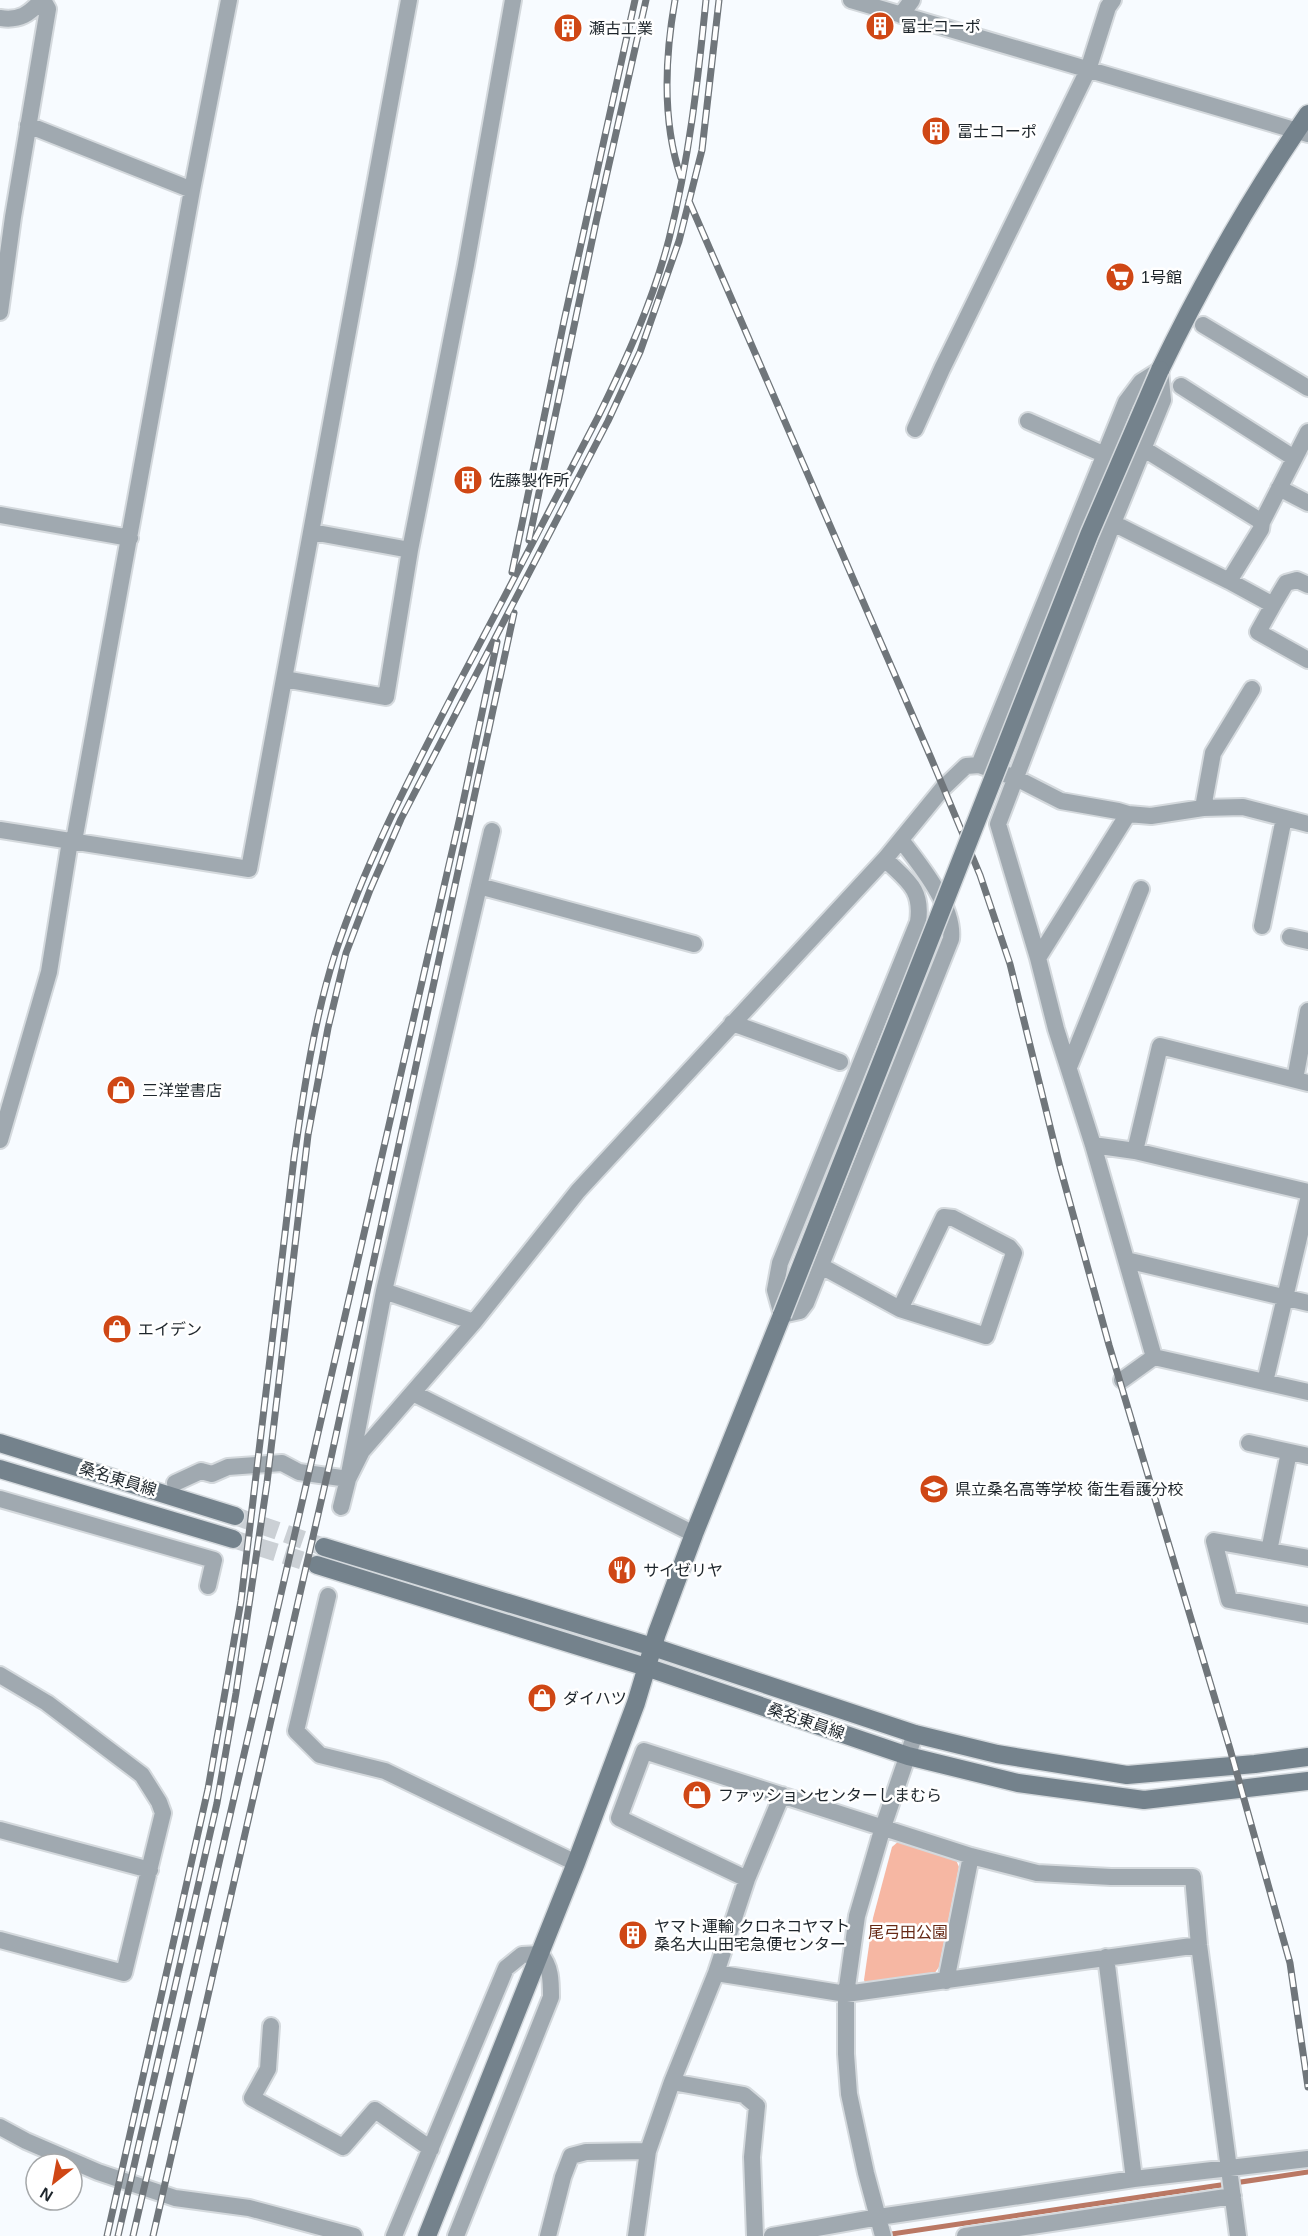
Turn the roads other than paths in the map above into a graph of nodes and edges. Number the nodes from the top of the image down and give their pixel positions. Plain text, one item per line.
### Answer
1 (42, 0) edge
2 (229, 0) edge
3 (409, 0) edge
4 (513, 0) edge
5 (851, 0) edge
6 (912, 0) edge
7 (1113, 0) edge
8 (901, 15) junction
9 (0, 18) edge
10 (1088, 70) junction
11 (1308, 114) edge
12 (28, 125) junction
13 (1302, 132) edge
14 (192, 190) junction
15 (0, 312) edge
16 (1203, 325) dead end
17 (1160, 370) junction
18 (1181, 386) dead end
19 (1308, 388) edge
20 (1028, 422) dead end
21 (915, 429) dead end
22 (1308, 432) edge
23 (1144, 449) junction
24 (1103, 454) junction
25 (1294, 458) junction
26 (1279, 488) junction
27 (1308, 503) edge
28 (0, 515) edge
29 (1262, 522) junction
30 (1113, 523) junction
31 (312, 532) junction
32 (130, 538) junction
33 (410, 550) junction
34 (1229, 581) junction
35 (1308, 585) edge
36 (1273, 605) junction
37 (1308, 660) edge
38 (284, 679) junction
39 (1252, 689) dead end
40 (979, 765) junction
41 (1016, 778) junction
42 (1203, 808) junction
43 (1128, 814) junction
44 (1284, 818) junction
45 (1308, 824) edge
46 (0, 830) edge
47 (492, 831) dead end
48 (901, 840) junction
49 (72, 841) junction
50 (885, 859) junction
51 (480, 886) junction
52 (1141, 889) dead end
53 (1262, 926) dead end
54 (1290, 937) dead end
55 (1308, 940) edge
56 (694, 944) dead end
57 (1038, 958) junction
58 (1308, 1011) edge
59 (732, 1023) junction
60 (840, 1062) dead end
61 (1069, 1067) junction
62 (1302, 1081) edge
63 (0, 1140) edge
64 (1093, 1144) junction
65 (1135, 1151) junction
66 (1308, 1192) edge
67 (1307, 1210) edge
68 (1126, 1260) junction
69 (821, 1266) junction
70 (384, 1292) junction
71 (1286, 1297) junction
72 (1308, 1303) edge
73 (900, 1309) junction
74 (782, 1315) junction
75 (474, 1322) junction
76 (1154, 1357) junction
77 (1122, 1380) dead end
78 (1265, 1382) junction
79 (1308, 1392) edge
80 (412, 1393) junction
81 (0, 1443) edge
82 (1249, 1443) dead end
83 (1289, 1452) junction
84 (1308, 1456) edge
85 (0, 1469) edge
86 (348, 1479) junction
87 (175, 1484) dead end
88 (0, 1499) edge
89 (341, 1507) dead end
90 (235, 1515) tunnel mouth
91 (694, 1534) junction
92 (233, 1539) tunnel mouth
93 (324, 1547) tunnel mouth
94 (1269, 1551) junction
95 (1308, 1558) edge
96 (317, 1565) tunnel mouth
97 (208, 1586) dead end
98 (328, 1596) dead end
99 (1308, 1615) edge
100 (653, 1647) junction
101 (646, 1667) junction
102 (0, 1675) edge
103 (915, 1734) junction
104 (908, 1756) junction
105 (1308, 1757) edge
106 (1308, 1781) edge
107 (782, 1795) junction
108 (883, 1827) junction
109 (0, 1830) edge
110 (971, 1856) junction
111 (576, 1863) junction
112 (150, 1870) junction
113 (747, 1879) junction
114 (0, 1940) edge
115 (1199, 1945) junction
116 (540, 1954) junction
117 (1106, 1957) junction
118 (716, 1972) junction
119 (946, 1982) junction
120 (846, 1994) junction
121 (271, 2026) dead end
122 (672, 2082) junction
123 (0, 2127) edge
124 (431, 2149) junction
125 (648, 2151) junction
126 (1308, 2159) edge
127 (1134, 2179) junction
128 (1231, 2183) junction
129 (881, 2227) edge
130 (972, 2235) edge
131 (354, 2236) edge
132 (394, 2236) edge
133 (426, 2236) edge
134 (456, 2236) edge
135 (548, 2236) edge
136 (636, 2236) edge
137 (755, 2236) edge
138 (772, 2236) edge
139 (1238, 2236) edge

1 - 9 street
1 - 12 street
2 - 14 street
3 - 31 street
4 - 33 street
5 - 8 street
6 - 8 street
7 - 10 street
8 - 10 street
10 - 13 street
10 - 21 street
11 - 13 main road
12 - 14 street
12 - 15 street
13 - 17 main road
14 - 32 street
16 - 19 street
17 - 23 street
17 - 24 street
17 - 74 main road, bridge
18 - 25 street
20 - 24 street
22 - 25 street
23 - 29 street
23 - 30 street
24 - 40 street
25 - 26 street
26 - 27 street
26 - 29 street
28 - 32 street
29 - 34 street
30 - 34 street
30 - 41 street
31 - 33 street
31 - 38 street
32 - 49 street
33 - 38 street
34 - 36 street
35 - 36 street
36 - 37 street
38 - 49 street
39 - 42 street
40 - 41 street
40 - 48 street
41 - 43 street
41 - 57 street
42 - 43 street
42 - 44 street
43 - 57 street
44 - 45 street
44 - 53 street
46 - 49 street
47 - 51 street
48 - 50 street
48 - 69 street
49 - 63 street
50 - 59 street
50 - 74 street
51 - 56 street
51 - 70 street
52 - 61 street
54 - 55 street
57 - 61 street
58 - 62 street
59 - 60 street
59 - 75 street
61 - 64 street
62 - 65 street
64 - 65 street
64 - 68 street
65 - 66 street
67 - 71 street
68 - 71 street
68 - 76 street
69 - 73 street
69 - 74 street
70 - 75 street
70 - 86 street
71 - 72 street
71 - 78 street
73 - 73 street
74 - 91 main road
75 - 80 street
76 - 77 street
76 - 78 street
78 - 79 street
80 - 86 street
80 - 91 street
81 - 90 main road, 桑名東員線
82 - 83 street
83 - 84 street
83 - 94 street
85 - 92 main road, 桑名東員線
86 - 87 street
86 - 89 street
88 - 97 street
91 - 100 main road
93 - 100 main road, 桑名東員線
94 - 95 street
94 - 99 street
96 - 101 main road, 桑名東員線
98 - 111 street
100 - 101 main road
100 - 103 main road, 桑名東員線
101 - 104 main road, 桑名東員線
101 - 111 main road
102 - 112 street
103 - 104 street
103 - 105 main road, 桑名東員線
104 - 106 main road, 桑名東員線
104 - 108 street
107 - 108 street
107 - 113 street
107 - 113 street
108 - 110 street
108 - 120 street
109 - 112 street
110 - 115 street
110 - 119 street
111 - 116 main road
112 - 114 street
113 - 118 street
115 - 117 street
115 - 128 street
116 - 124 street
116 - 133 main road
116 - 134 street
117 - 119 street
117 - 127 street
118 - 120 street
118 - 122 street
119 - 120 street
120 - 129 street
121 - 124 street
122 - 125 street
122 - 137 street
123 - 131 street
124 - 132 street
125 - 135 street
125 - 136 street
126 - 128 street
127 - 128 street
127 - 129 street
128 - 130 street
128 - 139 street
129 - 138 street

